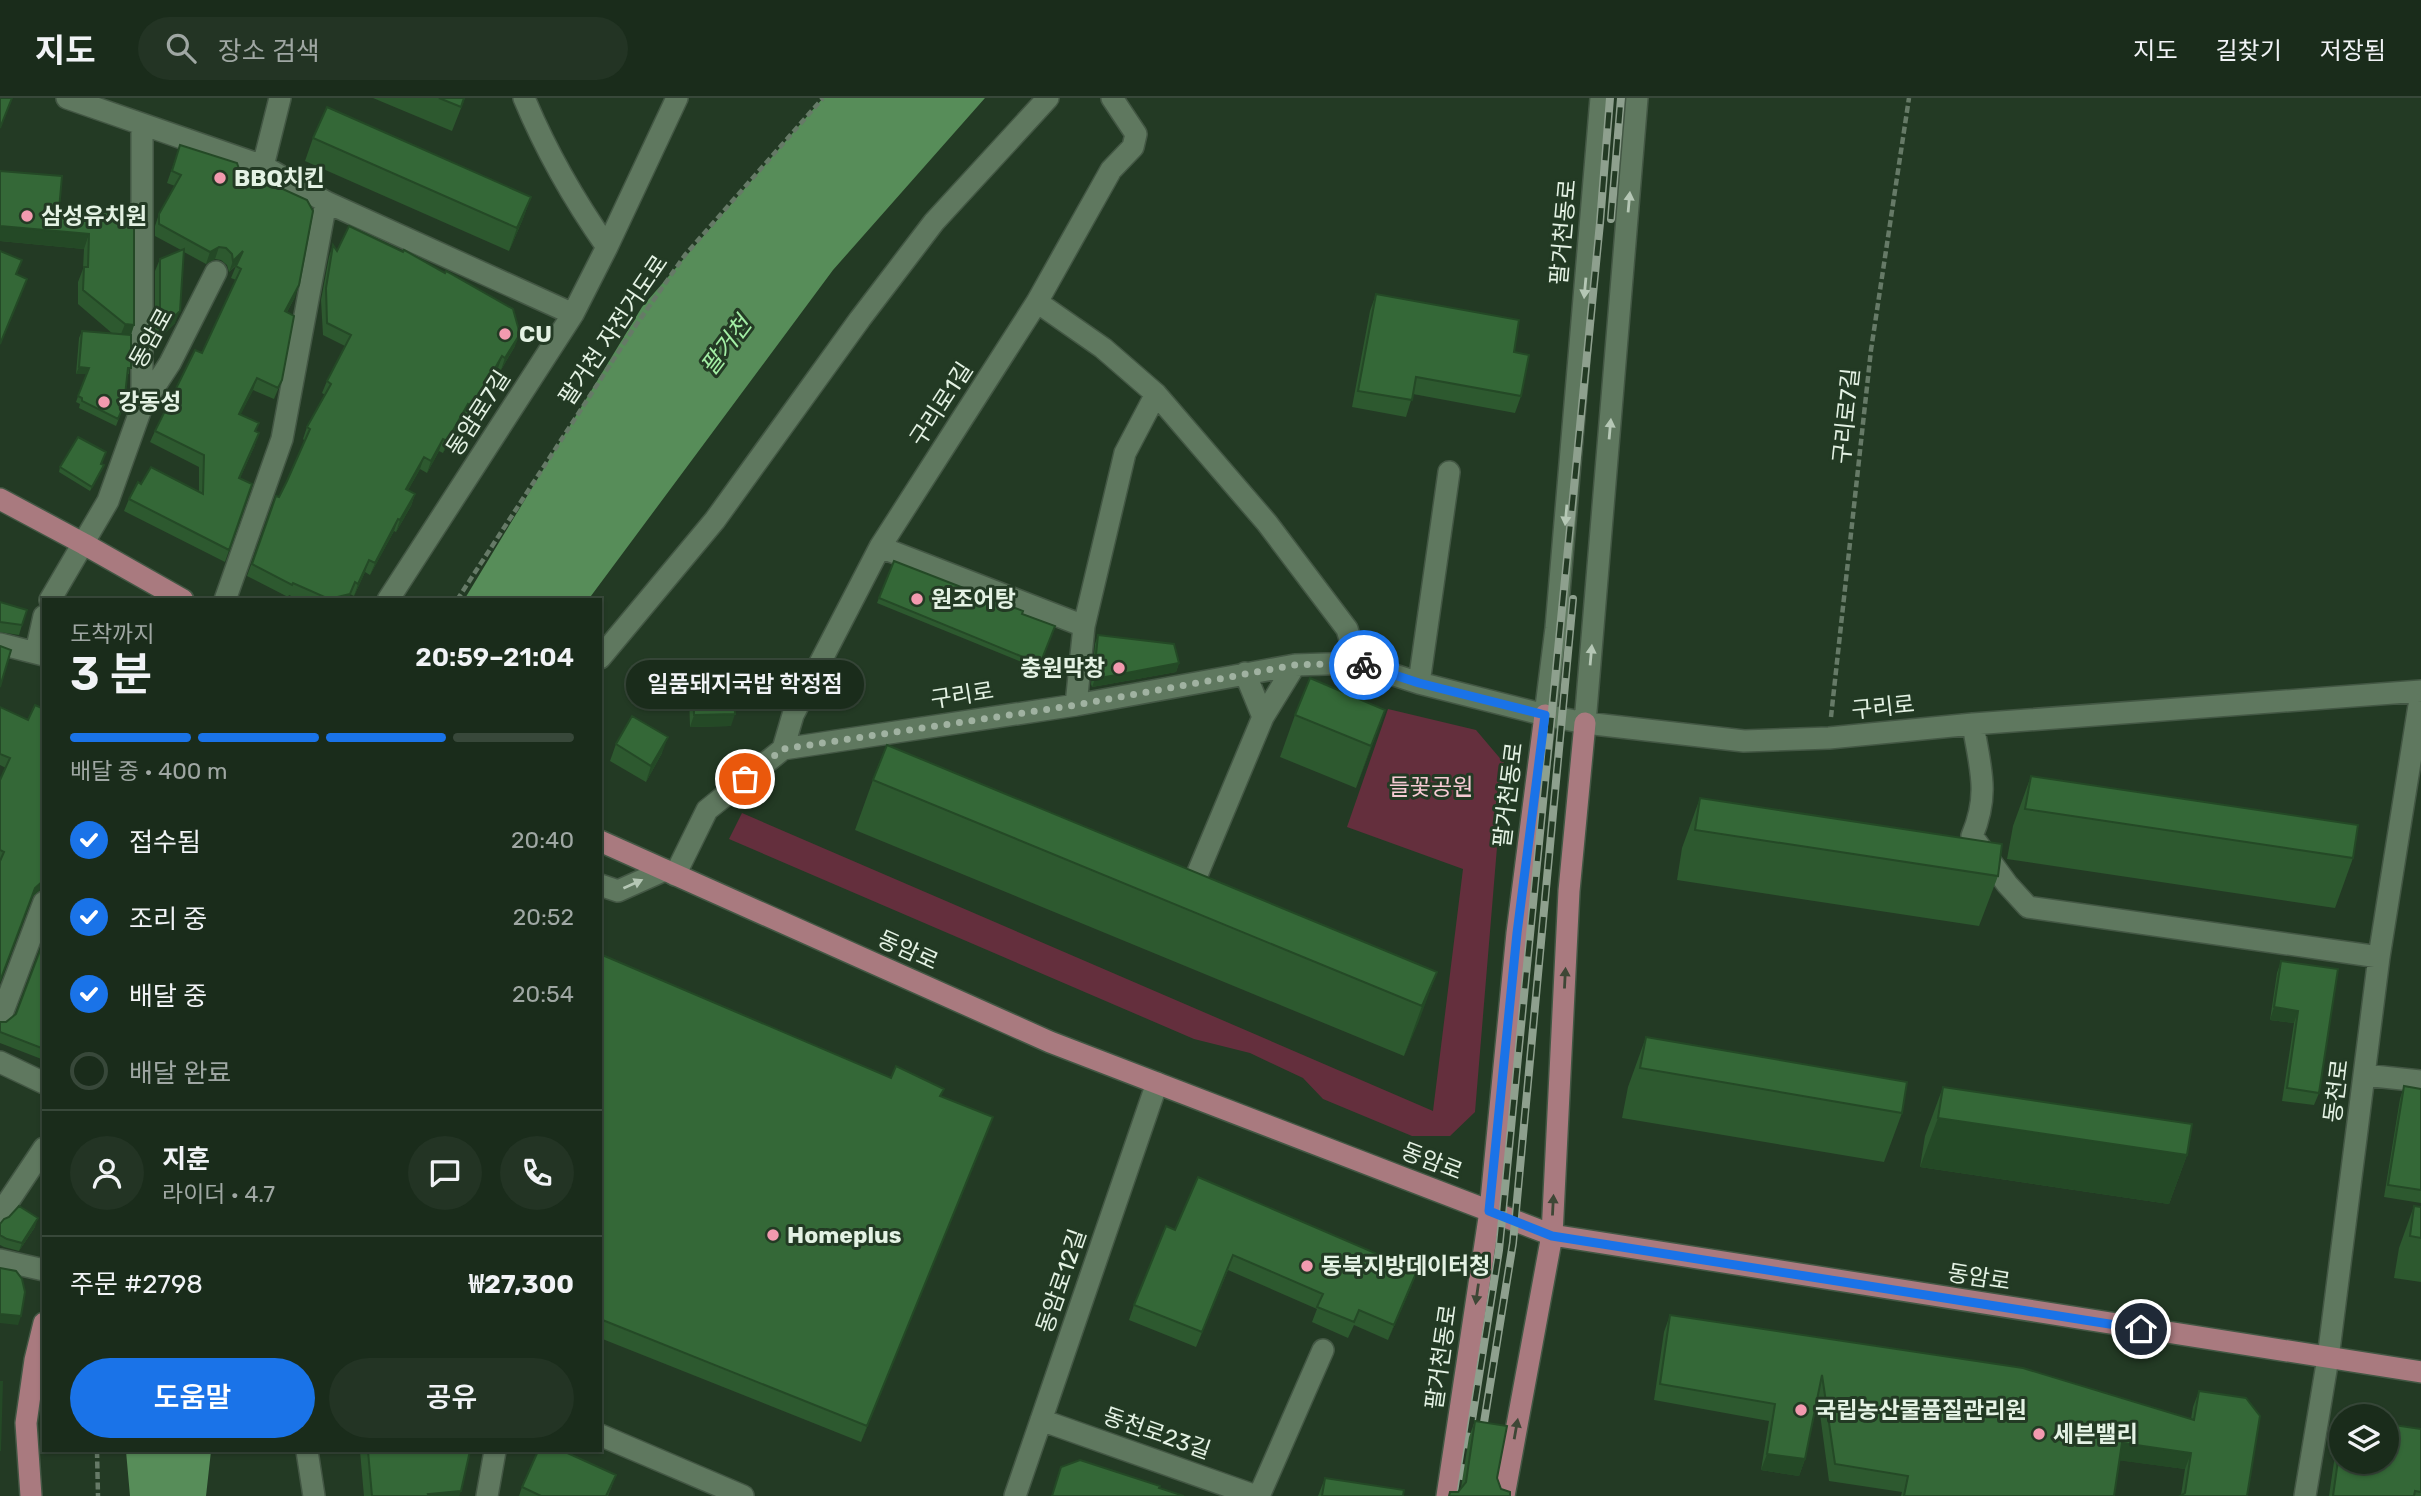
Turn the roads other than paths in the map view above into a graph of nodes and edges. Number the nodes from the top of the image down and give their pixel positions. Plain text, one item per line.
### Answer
1 (67, 98) edge
2 (279, 98) edge
3 (524, 98) edge
4 (677, 98) edge
5 (1048, 98) edge
6 (1112, 98) edge
7 (1601, 98) edge
8 (1637, 98) edge
9 (142, 126) junction
10 (263, 166) junction
11 (326, 202) junction
12 (607, 247) junction
13 (215, 272) dead end
14 (1037, 302) junction
15 (573, 314) junction
16 (1156, 394) junction
17 (142, 406) junction
18 (1449, 472) dead end
19 (0, 499) edge
20 (84, 544) junction
21 (880, 547) junction
22 (51, 598) edge
23 (179, 598) edge
24 (226, 598) edge
25 (389, 598) edge
26 (42, 625) edge
27 (1084, 626) junction
28 (0, 644) edge
29 (42, 650) edge
30 (42, 653) edge
31 (602, 656) edge
32 (1357, 663) junction
33 (1295, 665) junction
34 (1245, 673) junction
35 (1419, 683) junction
36 (2421, 692) edge
37 (1076, 705) junction
38 (1545, 715) junction
39 (1263, 717) junction
40 (1585, 723) junction
41 (1973, 724) junction
42 (783, 749) junction
43 (602, 842) edge
44 (670, 872) junction
45 (602, 887) edge
46 (1191, 889) edge
47 (42, 907) edge
48 (2379, 957) junction
49 (0, 1019) edge
50 (0, 1062) edge
51 (2364, 1075) junction
52 (2421, 1081) edge
53 (42, 1082) edge
54 (1157, 1083) junction
55 (42, 1151) edge
56 (1489, 1211) junction
57 (0, 1214) edge
58 (1552, 1236) junction
59 (0, 1260) edge
60 (42, 1270) edge
61 (42, 1331) edge
62 (1323, 1350) dead end
63 (2328, 1358) junction
64 (2421, 1372) edge
65 (1041, 1420) junction
66 (602, 1436) edge
67 (307, 1452) edge
68 (495, 1452) edge
69 (31, 1496) edge
70 (314, 1496) edge
71 (487, 1496) edge
72 (743, 1496) edge
73 (1014, 1496) edge
74 (1258, 1496) edge
75 (1447, 1496) edge
76 (1504, 1496) edge
77 (2305, 1496) edge

1 - 9 street
2 - 10 street
3 - 12 street
4 - 12 street, 동암로7길
5 - 31 street
6 - 14 street, 구리로1길
7 -> 38 street, 팔거천동로
40 -> 8 street
9 - 10 street
9 - 17 street
10 - 11 street
11 - 15 street
11 - 24 street
12 - 15 street, 동암로7길
13 - 17 street, 동암로
14 - 16 street
14 - 21 street, 구리로1길
15 - 25 street, 동암로7길
16 - 27 street
16 - 32 street
17 - 20 street, 동암로
18 - 35 street
19 - 20 main road
20 - 22 street, 동암로
20 - 23 main road
21 - 27 street
21 - 42 street, 구리로1길
26 - 29 street
27 - 37 street
28 - 30 street
32 - 33 street, 구리로
32 - 35 street, 구리로
33 - 34 street, 구리로
33 - 39 street
34 - 37 street, 구리로
34 - 39 street
35 - 38 street, 구리로
36 - 41 street, 구리로
36 - 48 street, 동천로
37 - 42 street, 구리로
38 - 40 street, 구리로
38 - 56 main road, 팔거천동로
39 - 46 street
40 - 41 street, 구리로
58 -> 40 main road
41 - 48 street
42 - 44 street
43 - 44 main road, 동암로
45 -> 44 street
44 - 54 main road, 동암로
47 - 49 street
48 - 51 street, 동천로
50 - 53 street
51 - 52 street
51 - 63 street, 동천로
54 - 56 main road, 동암로
54 - 65 street, 동암로12길
55 - 57 street
56 - 58 main road, 동암로
56 -> 75 main road, 팔거천동로
58 - 63 main road, 동암로
76 -> 58 main road
59 - 60 street
61 - 69 main road
62 - 74 street
63 - 64 main road, 동암로
63 - 77 street, 동천로
65 - 73 street, 동암로12길
65 - 74 street, 동천로23길
66 - 72 street
67 - 70 street
68 - 71 street

